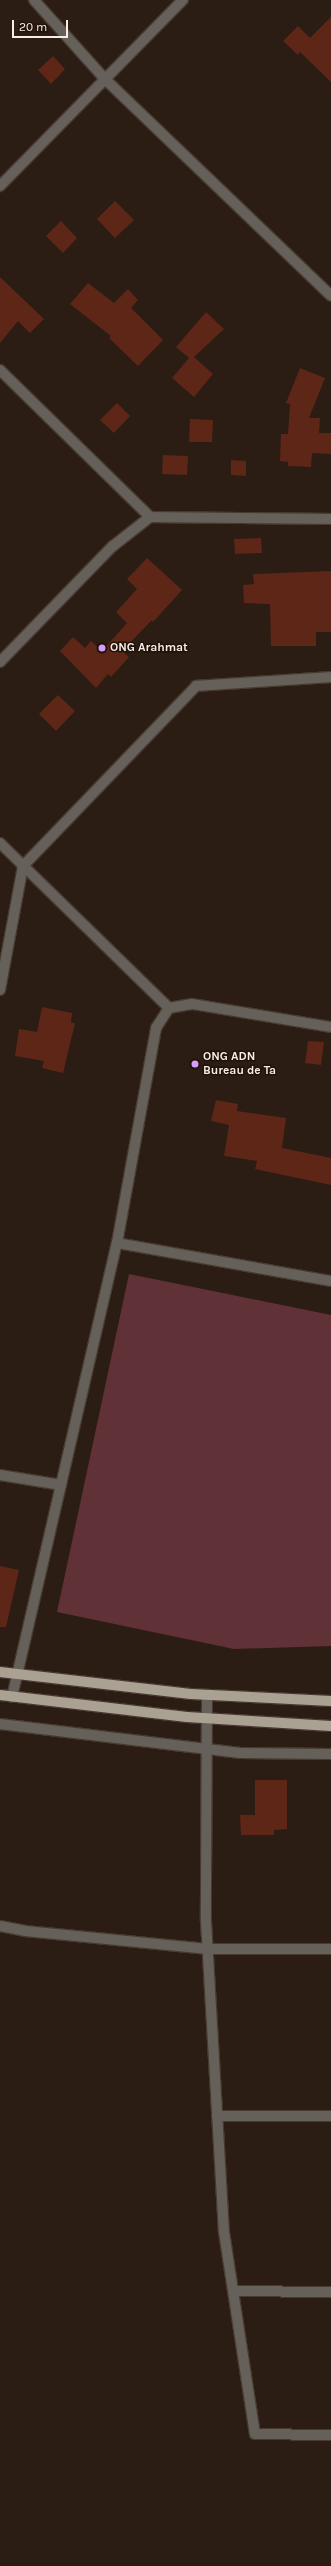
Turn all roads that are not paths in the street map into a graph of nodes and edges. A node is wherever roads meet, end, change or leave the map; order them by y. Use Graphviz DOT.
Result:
graph roads {
  1 [pos="34,0"];
  2 [pos="183,0"];
  3 [pos="105,79"];
  4 [pos="0,186"];
  5 [pos="331,296"];
  6 [pos="0,370"];
  7 [pos="150,517"];
  8 [pos="331,519"];
  9 [pos="0,662"];
  10 [pos="331,677"];
  11 [pos="0,843"];
  12 [pos="23,866"];
  13 [pos="0,990"];
  14 [pos="169,1008"];
  15 [pos="331,1027"];
  16 [pos="117,1243"];
  17 [pos="331,1281"];
  18 [pos="0,1475"];
  19 [pos="61,1485"];
  20 [pos="0,1672"];
  21 [pos="17,1675"];
  22 [pos="0,1695"];
  23 [pos="207,1695"];
  24 [pos="12,1697"];
  25 [pos="331,1701"];
  26 [pos="205,1719"];
  27 [pos="0,1724"];
  28 [pos="331,1726"];
  29 [pos="205,1749"];
  30 [pos="331,1754"];
  31 [pos="0,1926"];
  32 [pos="208,1949"];
  33 [pos="331,1949"];
  34 [pos="217,2116"];
  35 [pos="331,2116"];
  36 [pos="233,2291"];
  37 [pos="331,2292"];
  38 [pos="331,2435"];
  1 -- 3 [label="street"];
  2 -- 3 [label="street"];
  3 -- 4 [label="street"];
  3 -- 5 [label="street"];
  6 -- 7 [label="street"];
  7 -- 8 [label="street"];
  7 -- 9 [label="street"];
  10 -- 12 [label="street"];
  11 -- 12 [label="street"];
  12 -- 13 [label="street"];
  12 -- 14 [label="street"];
  14 -- 15 [label="street"];
  14 -- 16 [label="street"];
  16 -- 17 [label="street"];
  16 -- 19 [label="street"];
  18 -- 19 [label="street"];
  19 -- 21 [label="street"];
  20 -- 21 [label="main road"];
  21 -- 23 [label="main road"];
  21 -- 24 [label="street"];
  22 -- 24 [label="main road"];
  23 -- 25 [label="main road"];
  23 -- 26 [label="street"];
  24 -- 26 [label="main road"];
  26 -- 28 [label="main road"];
  26 -- 29 [label="street"];
  27 -- 29 [label="street"];
  29 -- 30 [label="street"];
  29 -- 32 [label="street"];
  31 -- 32 [label="street"];
  32 -- 33 [label="street"];
  32 -- 34 [label="street"];
  34 -- 35 [label="street"];
  34 -- 36 [label="street"];
  36 -- 37 [label="street"];
  36 -- 38 [label="street"];
}
